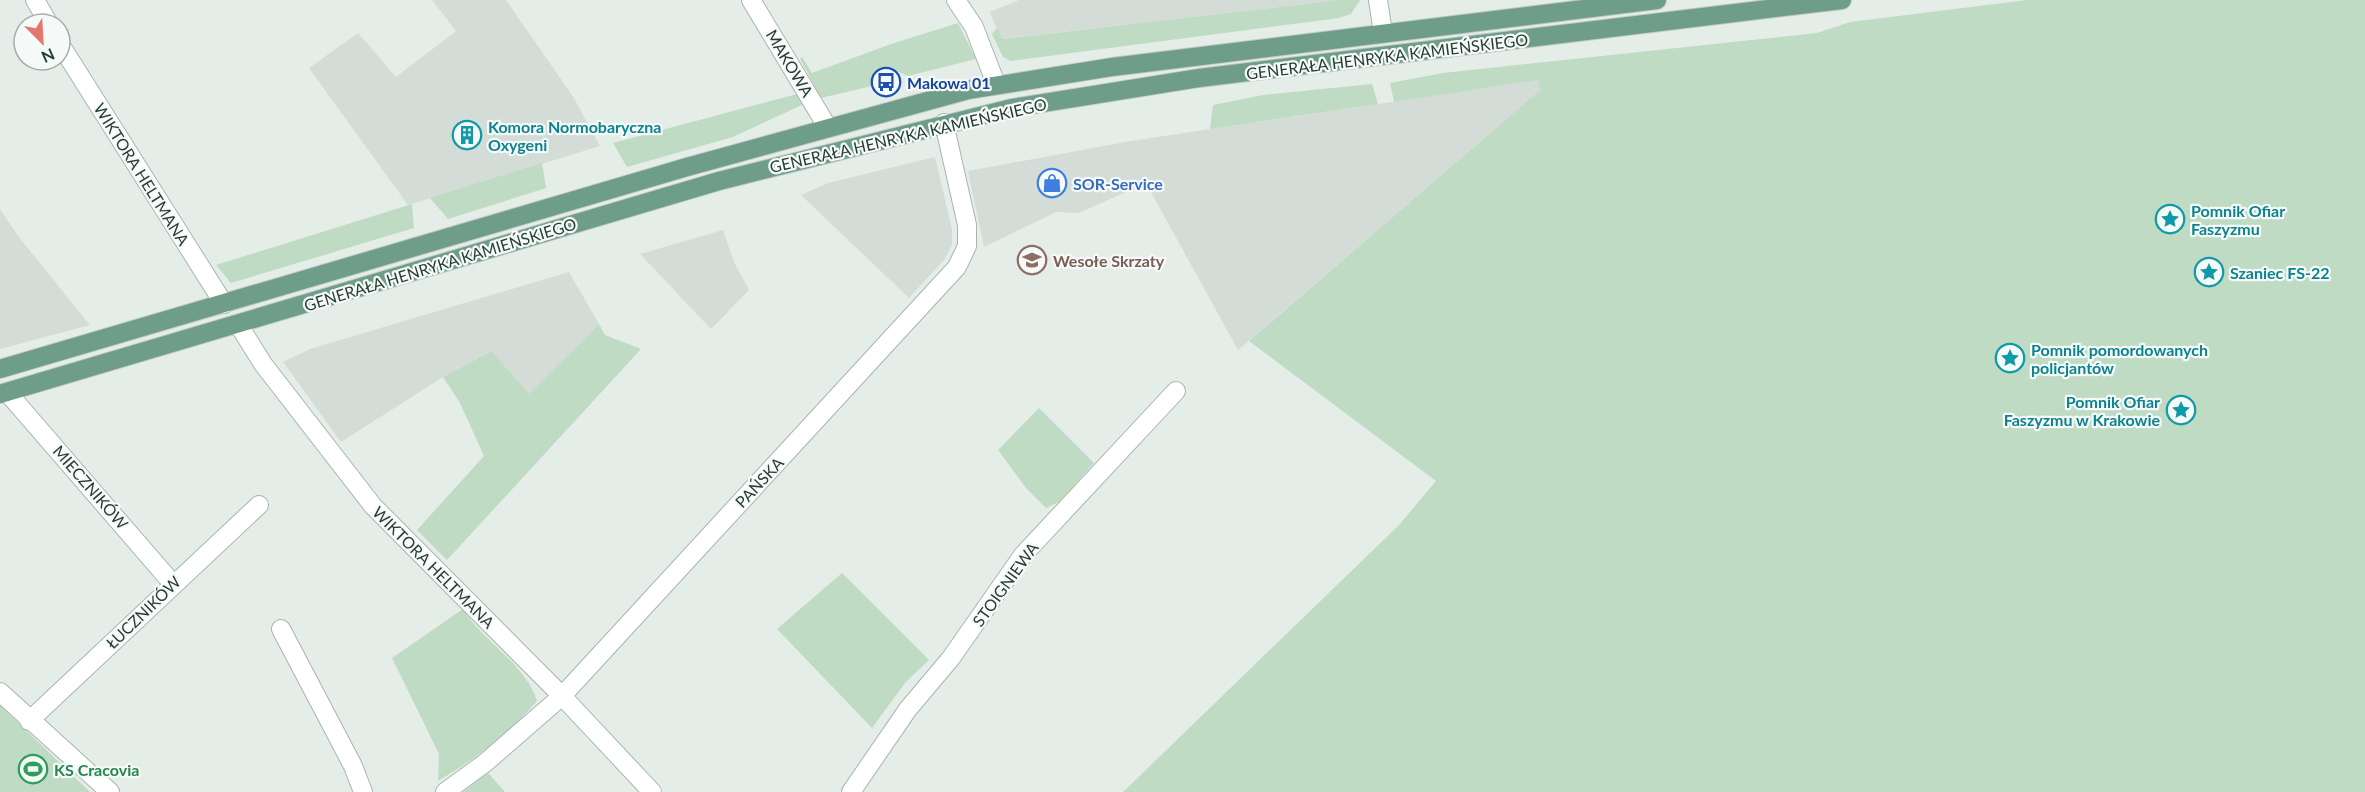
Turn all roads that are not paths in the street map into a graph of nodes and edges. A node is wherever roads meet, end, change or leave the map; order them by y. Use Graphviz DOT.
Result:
graph roads {
  1 [pos="751,0"];
  2 [pos="956,0"];
  3 [pos="1378,0"];
  4 [pos="1657,0"];
  5 [pos="1842,0"];
  6 [pos="1383,33"];
  7 [pos="72,63"];
  8 [pos="996,84"];
  9 [pos="944,123"];
  10 [pos="828,128"];
  11 [pos="224,304"];
  12 [pos="238,324"];
  13 [pos="0,369"];
  14 [pos="1176,391"];
  15 [pos="4,393"];
  16 [pos="259,505"];
  17 [pos="173,584"];
  18 [pos="281,628"];
  19 [pos="0,692"];
  20 [pos="562,696"];
  21 [pos="29,721"];
  22 [pos="110,792"];
  23 [pos="363,792"];
  24 [pos="445,792"];
  25 [pos="652,792"];
  26 [pos="852,792"];
  1 -- 10 [label="street, MAKOWA"];
  2 -- 8 [label="street"];
  3 -- 6 [label="street"];
  4 -- 6 [label="main road, GENERAŁA HENRYKA KAMIEŃSKIEGO"];
  5 -- 9 [label="main road, GENERAŁA HENRYKA KAMIEŃSKIEGO"];
  6 -- 8 [label="main road, GENERAŁA HENRYKA KAMIEŃSKIEGO"];
  7 -- 11 [label="street, WIKTORA HELTMANA"];
  8 -- 10 [label="main road, GENERAŁA HENRYKA KAMIEŃSKIEGO"];
  9 -- 12 [label="main road, GENERAŁA HENRYKA KAMIEŃSKIEGO"];
  9 -- 20 [label="street, PAŃSKA"];
  10 -- 11 [label="main road, GENERAŁA HENRYKA KAMIEŃSKIEGO"];
  11 -- 13 [label="main road, GENERAŁA HENRYKA KAMIEŃSKIEGO"];
  12 -- 15 [label="main road, GENERAŁA HENRYKA KAMIEŃSKIEGO"];
  12 -- 20 [label="street, WIKTORA HELTMANA"];
  14 -- 26 [label="street, STOIGNIEWA"];
  15 -- 17 [label="street, MIECZNIKÓW"];
  16 -- 17 [label="street, ŁUCZNIKÓW"];
  17 -- 21 [label="street, ŁUCZNIKÓW"];
  18 -- 23 [label="street"];
  19 -- 21 [label="street"];
  20 -- 24 [label="street, PAŃSKA"];
  20 -- 25 [label="street, WIKTORA HELTMANA"];
  21 -- 22 [label="street"];
}
